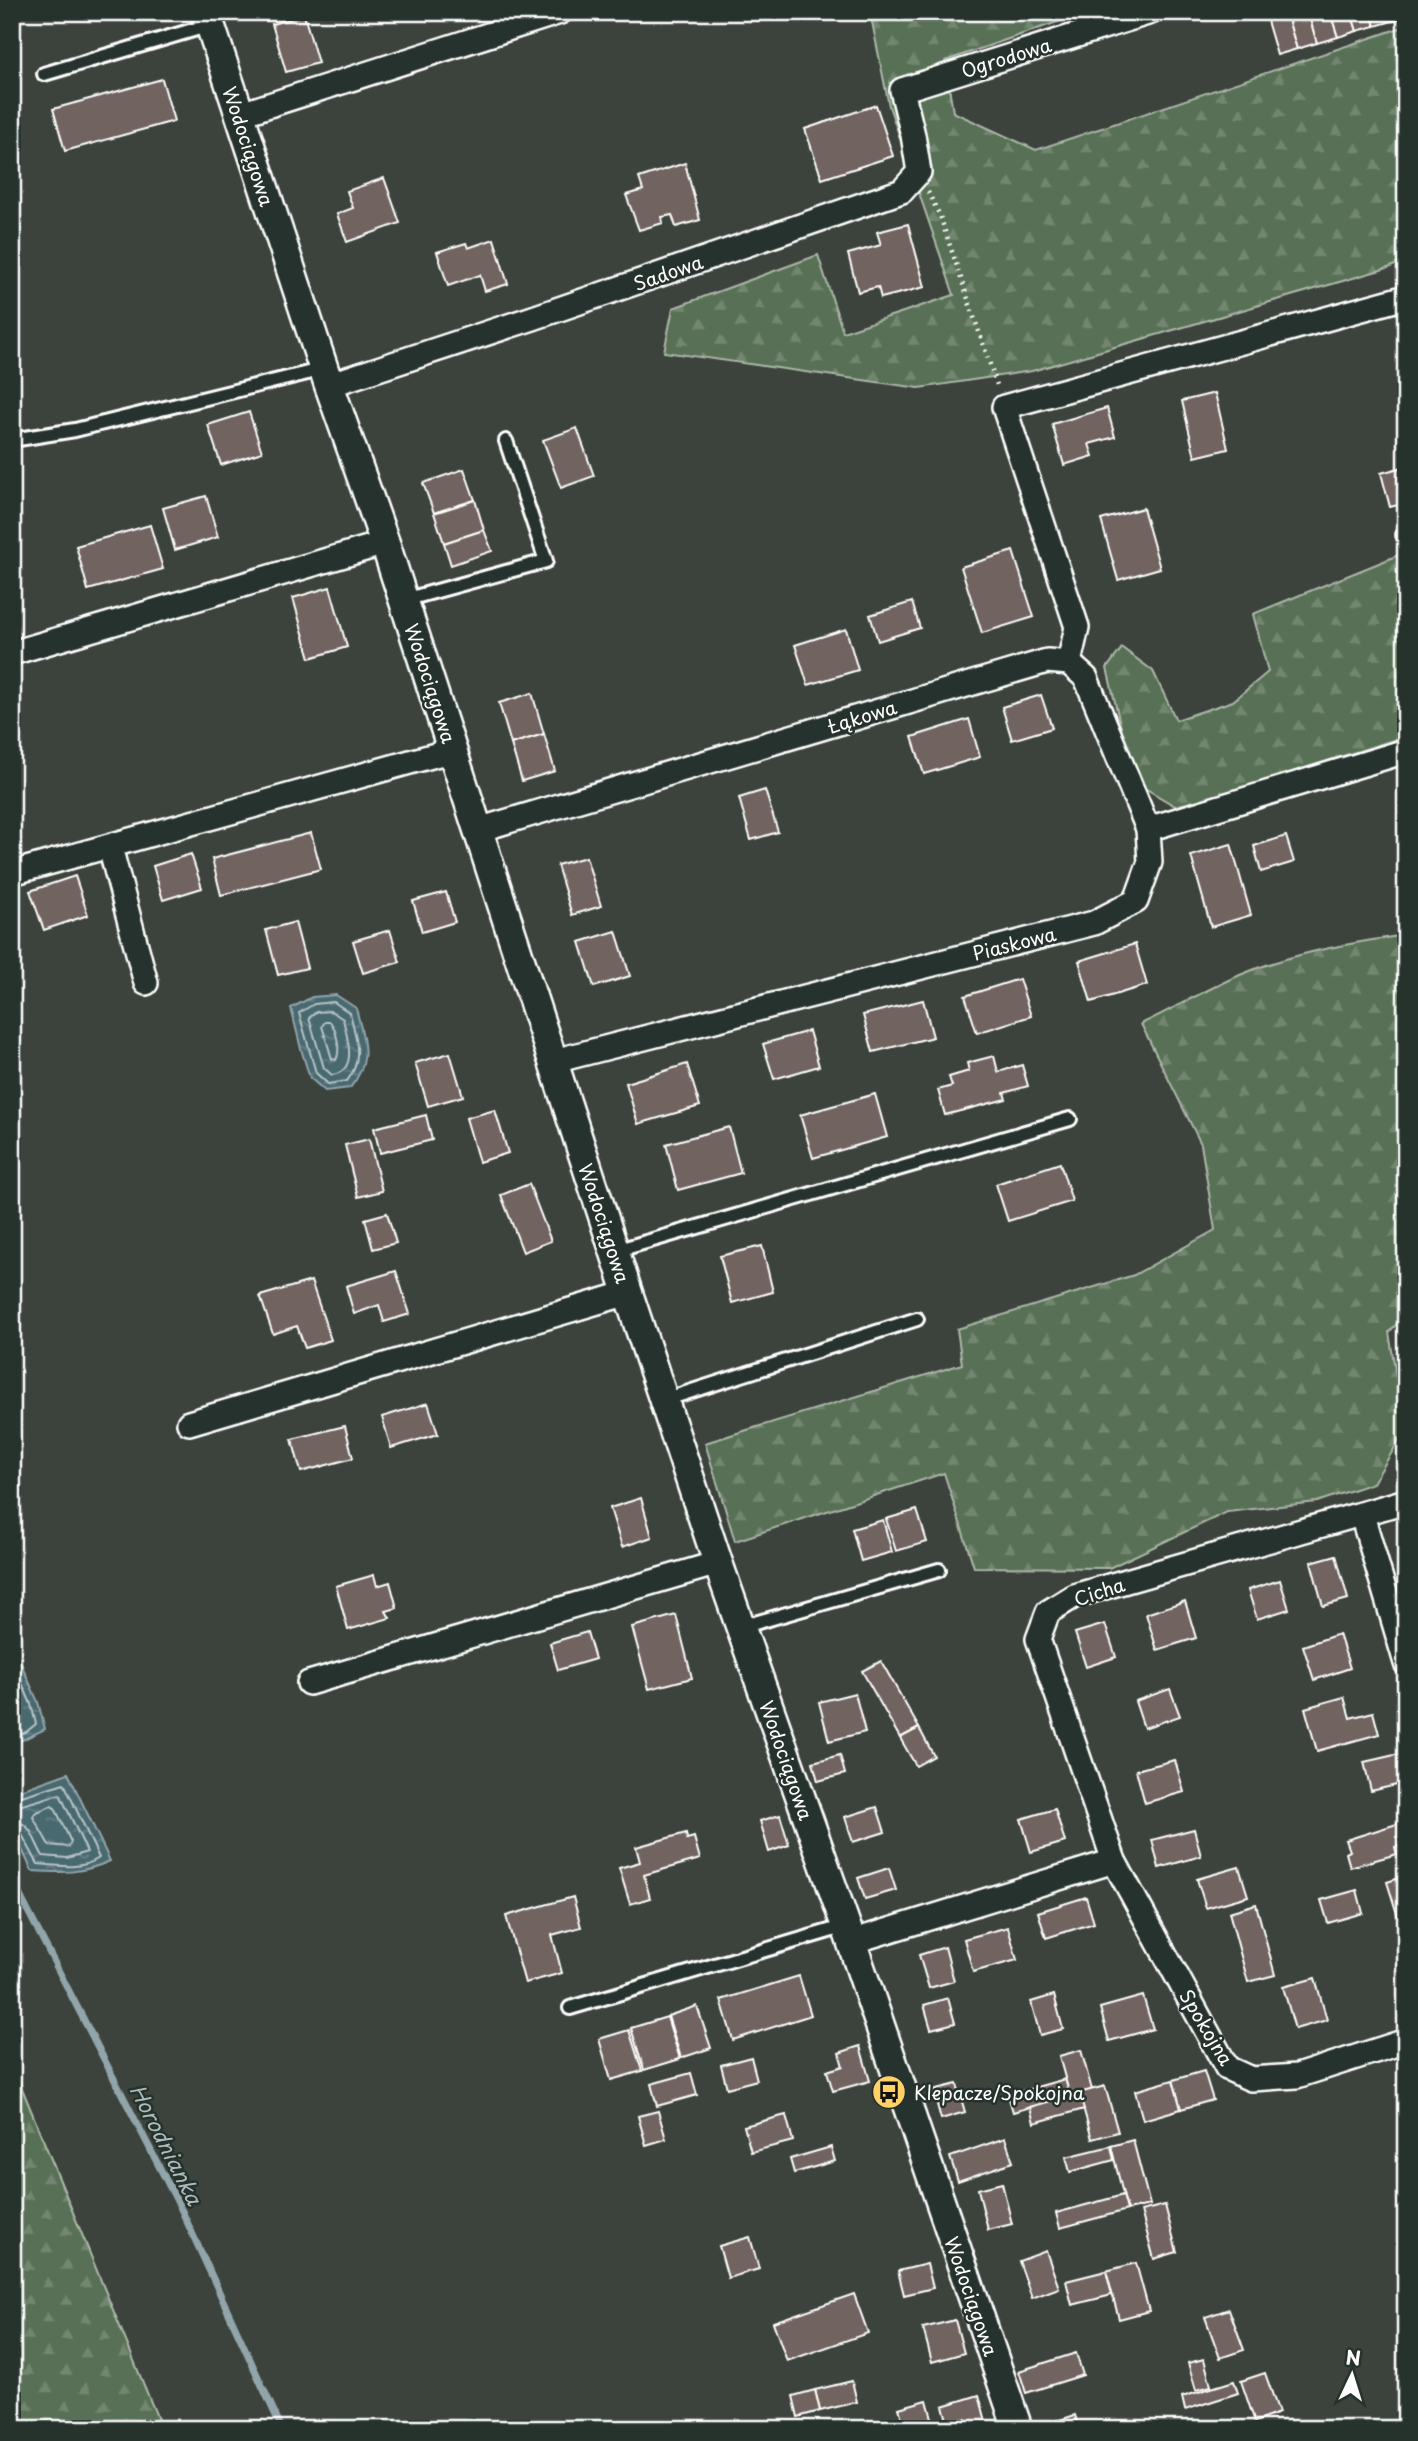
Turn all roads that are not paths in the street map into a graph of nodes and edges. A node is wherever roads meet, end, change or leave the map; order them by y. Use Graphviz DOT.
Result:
graph roads {
  1 [pos="560,12"];
  2 [pos="1145,13"];
  3 [pos="208,18"];
  4 [pos="44,74"];
  5 [pos="238,116"];
  6 [pos="919,172"];
  7 [pos="1406,297"];
  8 [pos="326,377"];
  9 [pos="12,440"];
  10 [pos="506,441"];
  11 [pos="386,543"];
  12 [pos="404,600"];
  13 [pos="12,653"];
  14 [pos="1069,663"];
  15 [pos="453,750"];
  16 [pos="1406,751"];
  17 [pos="1148,829"];
  18 [pos="478,831"];
  19 [pos="110,847"];
  20 [pos="12,873"];
  21 [pos="146,983"];
  22 [pos="554,1061"];
  23 [pos="1070,1119"];
  24 [pos="615,1251"];
  25 [pos="628,1293"];
  26 [pos="917,1319"];
  27 [pos="663,1400"];
  28 [pos="189,1423"];
  29 [pos="1406,1501"];
  30 [pos="1362,1515"];
  31 [pos="718,1563"];
  32 [pos="939,1570"];
  33 [pos="741,1627"];
  34 [pos="1406,1664"];
  35 [pos="309,1683"];
  36 [pos="1114,1861"];
  37 [pos="849,1934"];
  38 [pos="570,2008"];
  39 [pos="1406,2040"];
  40 [pos="1018,2429"];
  1 -- 5 [label="street"];
  2 -- 6 [label="street, Ogrodowa"];
  3 -- 4 [label="lane"];
  3 -- 5 [label="street, Wodociągowa"];
  5 -- 8 [label="street, Wodociągowa"];
  6 -- 8 [label="street, Sadowa"];
  7 -- 14 [label="street"];
  8 -- 9 [label="lane"];
  8 -- 11 [label="street, Wodociągowa"];
  10 -- 12 [label="lane"];
  11 -- 12 [label="street, Wodociągowa"];
  11 -- 13 [label="street"];
  12 -- 15 [label="street, Wodociągowa"];
  14 -- 17 [label="street"];
  14 -- 18 [label="street, Łąkowa"];
  15 -- 18 [label="street, Wodociągowa"];
  15 -- 19 [label="street"];
  16 -- 17 [label="street"];
  17 -- 22 [label="street, Piaskowa"];
  18 -- 22 [label="street, Wodociągowa"];
  19 -- 20 [label="street"];
  19 -- 21 [label="street"];
  22 -- 24 [label="street, Wodociągowa"];
  23 -- 24 [label="lane"];
  24 -- 25 [label="street, Wodociągowa"];
  25 -- 27 [label="street, Wodociągowa"];
  25 -- 28 [label="street"];
  26 -- 27 [label="lane"];
  27 -- 31 [label="street, Wodociągowa"];
  29 -- 30 [label="street, Cicha"];
  30 -- 34 [label="street"];
  30 -- 36 [label="street, Cicha"];
  31 -- 33 [label="street, Wodociągowa"];
  31 -- 35 [label="street"];
  32 -- 33 [label="lane"];
  33 -- 37 [label="street, Wodociągowa"];
  36 -- 37 [label="street"];
  36 -- 39 [label="street, Spokojna"];
  37 -- 38 [label="lane"];
  37 -- 40 [label="street, Wodociągowa"];
}
